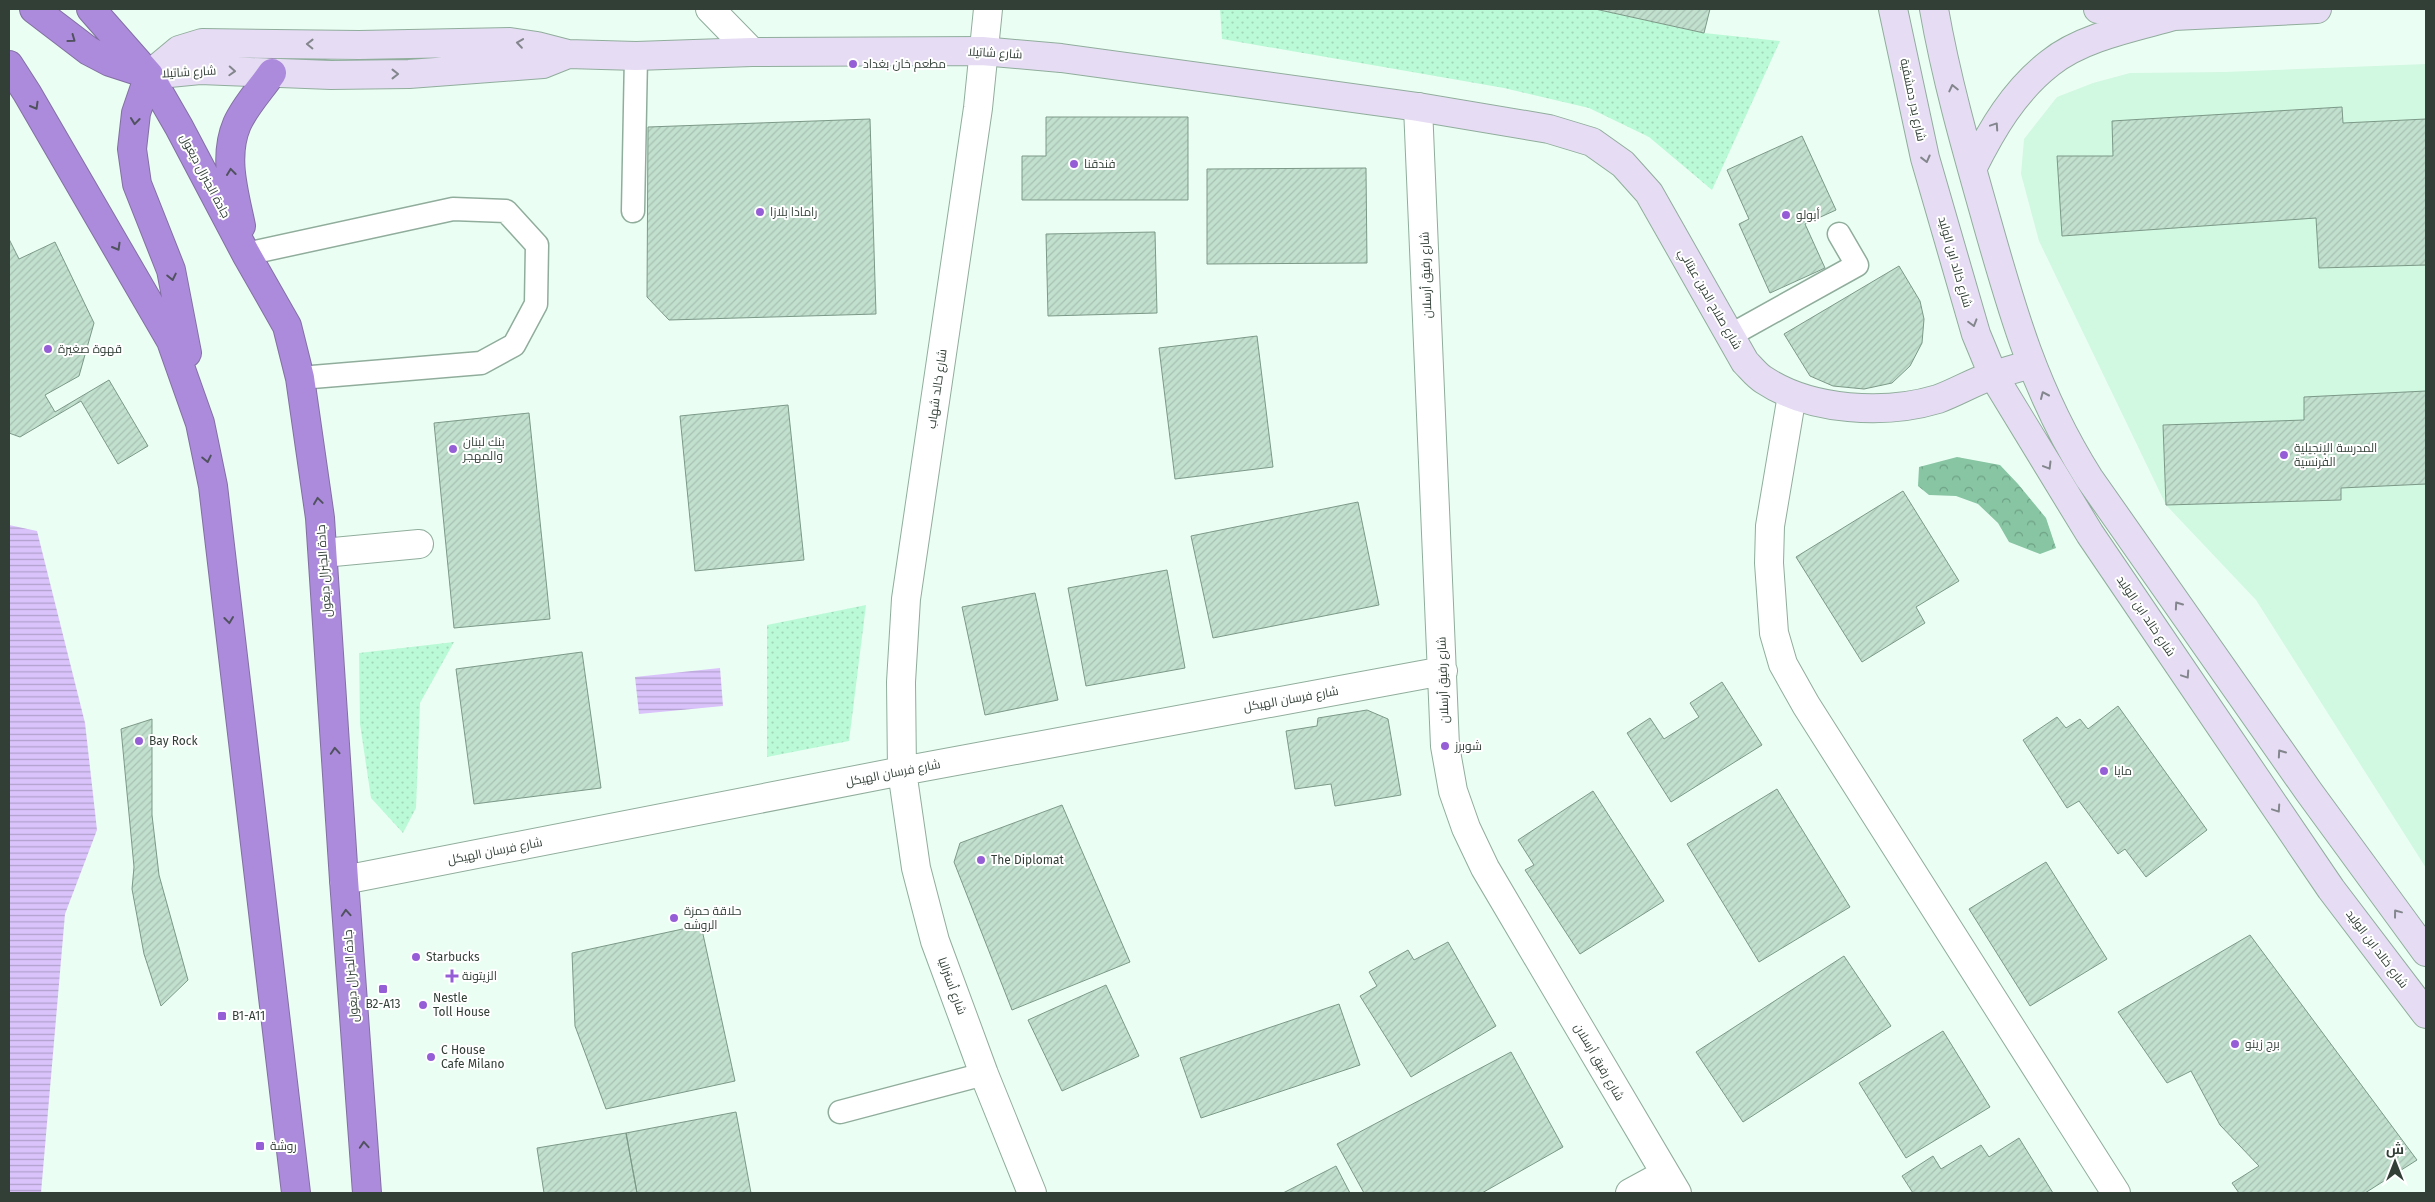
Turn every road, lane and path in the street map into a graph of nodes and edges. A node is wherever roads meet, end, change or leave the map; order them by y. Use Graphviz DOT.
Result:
graph roads {
  1 [pos="34,9"];
  2 [pos="91,9"];
  3 [pos="710,9"];
  4 [pos="988,9"];
  5 [pos="1893,9"];
  6 [pos="2098,9"];
  7 [pos="2317,9"];
  8 [pos="1930,12"];
  9 [pos="2174,16"];
  10 [pos="982,51"];
  11 [pos="752,52"];
  12 [pos="568,54"];
  13 [pos="636,56"];
  14 [pos="9,66"];
  15 [pos="272,73"];
  16 [pos="149,75"];
  17 [pos="1418,107"];
  18 [pos="1972,169"];
  19 [pos="1935,192"];
  20 [pos="633,211"];
  21 [pos="1839,234"];
  22 [pos="246,254"];
  23 [pos="1730,335"];
  24 [pos="2031,364"];
  25 [pos="1993,375"];
  26 [pos="300,378"];
  27 [pos="1792,395"];
  28 [pos="200,423"];
  29 [pos="419,544"];
  30 [pos="323,553"];
  31 [pos="1443,671"];
  32 [pos="902,771"];
  33 [pos="344,880"];
  34 [pos="2426,952"];
  35 [pos="2424,1010"];
  36 [pos="984,1074"];
  37 [pos="840,1112"];
  38 [pos="1671,1183"];
  39 [pos="296,1193"];
  40 [pos="367,1193"];
  41 [pos="1032,1193"];
  42 [pos="1630,1193"];
  43 [pos="2116,1193"];
  1 -- 16 [label="highway, one-way"];
  2 -- 16 [label="highway, جادة الجنرال ديغول"];
  3 -- 11 [label="street"];
  4 -- 10 [label="street, شارع خالد شهاب"];
  5 -- 19 [label="main road, شارع بدر دمشقية, one-way"];
  6 -- 9 [label="main road"];
  7 -- 9 [label="main road"];
  18 -- 8 [label="main road, one-way"];
  18 -- 9 [label="main road, one-way"];
  10 -- 11 [label="main road, شارع شاتيلا"];
  10 -- 17 [label="main road, شارع شاتيلا"];
  10 -- 32 [label="street, شارع خالد شهاب"];
  11 -- 13 [label="main road, شارع شاتيلا"];
  12 -- 13 [label="main road, شارع شاتيلا"];
  15 -- 12 [label="main road, شارع شاتيلا, one-way"];
  12 -- 16 [label="main road, شارع شاتيلا, one-way"];
  13 -- 20 [label="lane"];
  14 -- 28 [label="highway, one-way"];
  16 -- 15 [label="main road, شارع شاتيلا, one-way"];
  22 -- 15 [label="highway, one-way"];
  16 -- 22 [label="highway, جادة الجنرال ديغول"];
  16 -- 28 [label="highway, one-way"];
  17 -- 23 [label="main road, شارع صلاح الدين عيتاني"];
  17 -- 31 [label="street, شارع رفيق أرسلان"];
  18 -- 24 [label="main road"];
  19 -- 25 [label="main road, شارع خالد ابن الوليد, one-way"];
  21 -- 23 [label="lane"];
  22 -- 26 [label="highway, جادة الجنرال ديغول"];
  22 -- 26 [label="lane"];
  23 -- 27 [label="main road, شارع صلاح الدين عيتاني"];
  24 -- 25 [label="main road, شارع صلاح الدين عيتاني"];
  34 -- 24 [label="main road, one-way"];
  25 -- 27 [label="main road, شارع صلاح الدين عيتاني"];
  25 -- 35 [label="main road, شارع خالد ابن الوليد, one-way"];
  30 -- 26 [label="highway, جادة الجنرال ديغول, one-way"];
  27 -- 43 [label="street"];
  28 -- 39 [label="highway, one-way"];
  29 -- 30 [label="street"];
  33 -- 30 [label="highway, جادة الجنرال ديغول, one-way"];
  31 -- 32 [label="street, شارع فرسان الهيكل"];
  31 -- 38 [label="street, شارع رفيق أرسلان"];
  32 -- 33 [label="street, شارع فرسان الهيكل"];
  32 -- 36 [label="street, شارع أستراليا"];
  40 -- 33 [label="highway, جادة الجنرال ديغول, one-way"];
  36 -- 37 [label="lane"];
  36 -- 41 [label="street, شارع أستراليا"];
  38 -- 42 [label="street"];
}
